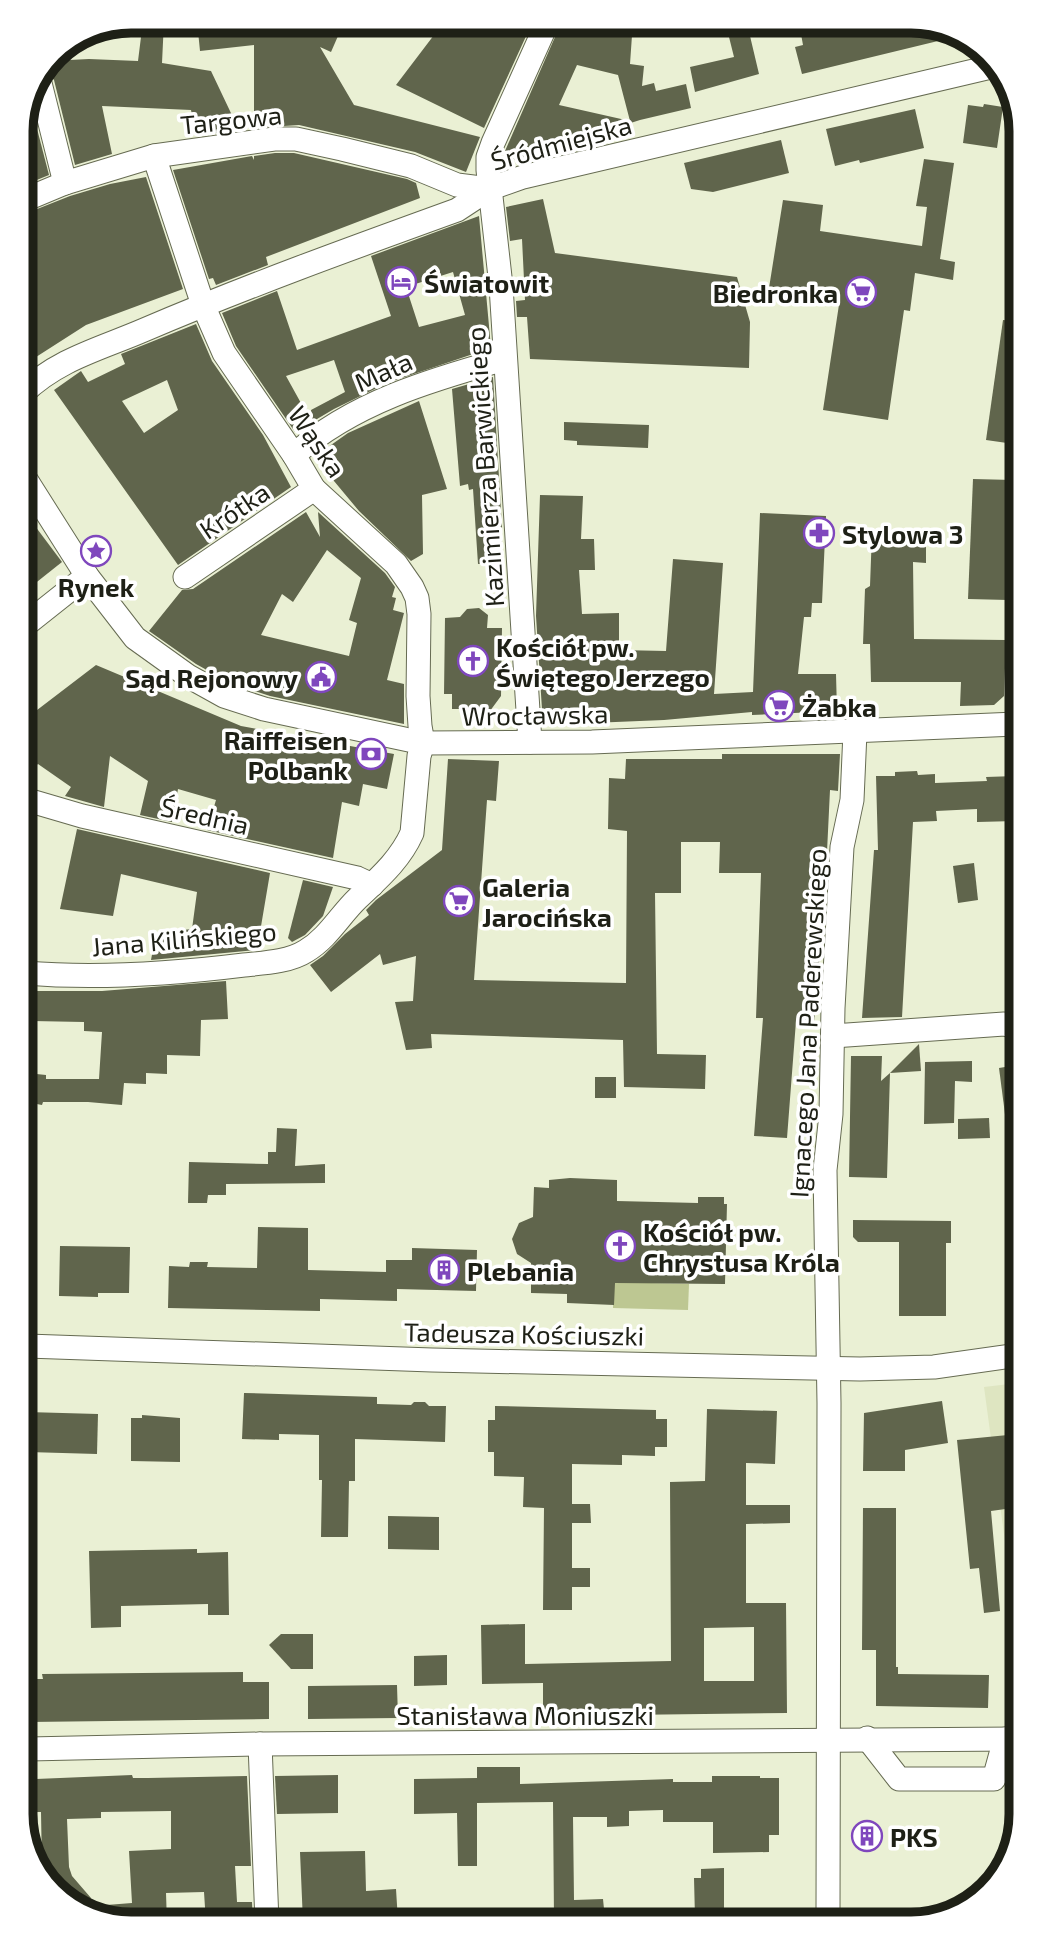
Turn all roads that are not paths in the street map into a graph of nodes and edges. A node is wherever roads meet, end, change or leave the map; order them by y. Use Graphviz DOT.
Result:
graph roads {
  1 [pos="543,33"];
  2 [pos="986,68"];
  3 [pos="42,91"];
  4 [pos="154,156"];
  5 [pos="65,183"];
  6 [pos="489,189"];
  7 [pos="33,196"];
  8 [pos="203,305"];
  9 [pos="505,359"];
  10 [pos="33,384"];
  11 [pos="294,455"];
  12 [pos="314,489"];
  13 [pos="33,491"];
  14 [pos="185,577"];
  15 [pos="93,585"];
  16 [pos="33,621"];
  17 [pos="1009,724"];
  18 [pos="855,732"];
  19 [pos="423,743"];
  20 [pos="530,743"];
  21 [pos="33,802"];
  22 [pos="372,886"];
  23 [pos="33,973"];
  24 [pos="1009,1025"];
  25 [pos="833,1036"];
  26 [pos="33,1346"];
  27 [pos="1009,1356"];
  28 [pos="828,1367"];
  29 [pos="867,1738"];
  30 [pos="1009,1738"];
  31 [pos="828,1739"];
  32 [pos="260,1744"];
  33 [pos="1009,1747"];
  34 [pos="33,1749"];
  35 [pos="267,1912"];
  36 [pos="828,1912"];
  1 -- 6 [label="street, Kazimierza Barwickiego"];
  2 -- 6 [label="street, Śródmiejska"];
  3 -- 5 [label="street"];
  4 -- 5 [label="street, Targowa"];
  4 -- 6 [label="street, Targowa"];
  4 -- 8 [label="street, Wąska"];
  5 -- 7 [label="street, Targowa"];
  6 -- 8 [label="street, Śródmiejska"];
  6 -- 9 [label="street, Kazimierza Barwickiego"];
  8 -- 10 [label="street, Śródmiejska"];
  8 -- 11 [label="street, Wąska"];
  9 -- 11 [label="street, Mała"];
  9 -- 20 [label="street, Kazimierza Barwickiego"];
  11 -- 12 [label="street, Wąska"];
  12 -- 14 [label="street, Krótka"];
  12 -- 19 [label="street, Wąska"];
  13 -- 15 [label="street"];
  15 -- 16 [label="street"];
  15 -- 19 [label="street, Wrocławska"];
  17 -- 18 [label="street, Wrocławska"];
  18 -- 20 [label="street, Wrocławska"];
  18 -- 25 [label="street, Ignacego Jana Paderewskiego"];
  19 -- 20 [label="street, Wrocławska"];
  19 -- 22 [label="street, Jana Kilińskiego"];
  21 -- 22 [label="street, Średnia"];
  22 -- 23 [label="street, Jana Kilińskiego"];
  24 -- 25 [label="street"];
  25 -- 28 [label="street, Ignacego Jana Paderewskiego"];
  26 -- 28 [label="street, Tadeusza Kościuszki"];
  27 -- 28 [label="street, Tadeusza Kościuszki"];
  28 -- 31 [label="street, Ignacego Jana Paderewskiego"];
  29 -- 30 [label="street, Stanisława Moniuszki"];
  29 -- 31 [label="street, Stanisława Moniuszki"];
  29 -- 33 [label="street"];
  31 -- 32 [label="street, Stanisława Moniuszki"];
  31 -- 36 [label="street, Ignacego Jana Paderewskiego"];
  32 -- 34 [label="street, Stanisława Moniuszki"];
  32 -- 35 [label="street"];
}
